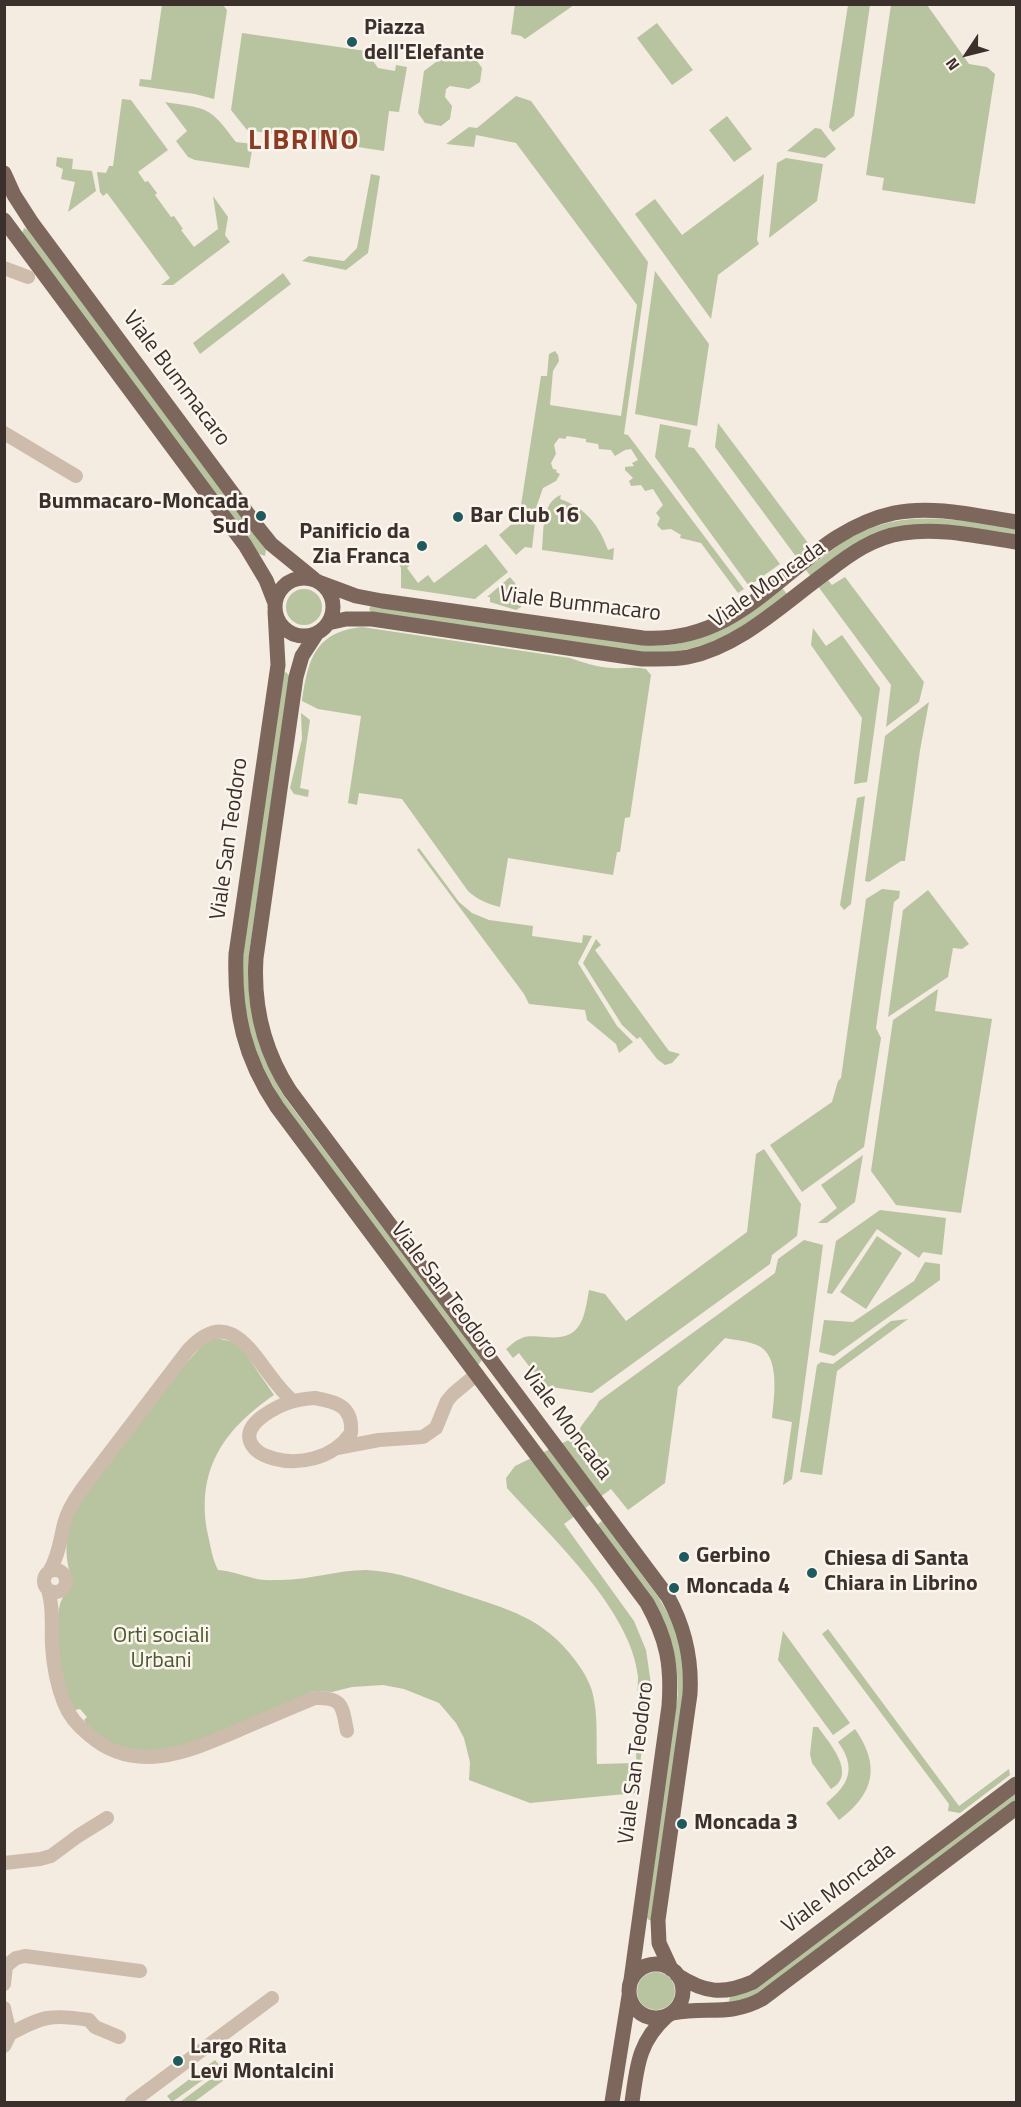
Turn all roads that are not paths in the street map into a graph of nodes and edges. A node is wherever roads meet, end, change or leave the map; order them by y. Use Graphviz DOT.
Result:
graph roads {
  1 [pos="8,183"];
  2 [pos="4,208"];
  3 [pos="7,225"];
  4 [pos="4,268"];
  5 [pos="28,277"];
  6 [pos="4,433"];
  7 [pos="76,476"];
  8 [pos="1017,522"];
  9 [pos="1017,542"];
  10 [pos="271,544"];
  11 [pos="256,561"];
  12 [pos="318,581"];
  13 [pos="371,599"];
  14 [pos="275,607"];
  15 [pos="372,619"];
  16 [pos="322,628"];
  17 [pos="278,672"];
  18 [pos="296,677"];
  19 [pos="492,1362"];
  20 [pos="477,1374"];
  21 [pos="273,1381"];
  22 [pos="520,1399"];
  23 [pos="293,1401"];
  24 [pos="276,1408"];
  25 [pos="504,1411"];
  26 [pos="352,1425"];
  27 [pos="379,1440"];
  28 [pos="336,1448"];
  29 [pos="60,1546"];
  30 [pos="50,1570"];
  31 [pos="66,1576"];
  32 [pos="54,1591"];
  33 [pos="347,1731"];
  34 [pos="1017,1784"];
  35 [pos="1017,1808"];
  36 [pos="107,1818"];
  37 [pos="4,1863"];
  38 [pos="140,1971"];
  39 [pos="674,1972"];
  40 [pos="631,1980"];
  41 [pos="4,1984"];
  42 [pos="728,1991"];
  43 [pos="629,1996"];
  44 [pos="272,1998"];
  45 [pos="4,2008"];
  46 [pos="730,2010"];
  47 [pos="670,2014"];
  48 [pos="119,2037"];
  49 [pos="7,2040"];
  50 [pos="132,2103"];
  51 [pos="612,2103"];
  52 [pos="632,2103"];
  1 -- 2 [label="main road"];
  1 -- 10 [label="main road, Viale Bummacaro"];
  3 -- 11 [label="main road, Viale San Teodoro"];
  4 -- 5 [label="street"];
  6 -- 7 [label="street"];
  8 -- 13 [label="main road, Viale Bummacaro"];
  9 -- 15 [label="main road, Viale Moncada"];
  10 -- 11 [label="main road"];
  10 -- 12 [label="main road, Viale Bummacaro"];
  11 -- 14 [label="main road, Viale San Teodoro"];
  12 -- 13 [label="main road, Viale Bummacaro"];
  12 -- 14 [label="main road"];
  12 -- 16 [label="main road"];
  13 -- 15 [label="main road"];
  14 -- 16 [label="main road"];
  14 -- 17 [label="main road, Viale San Teodoro"];
  15 -- 16 [label="main road, Viale Moncada"];
  16 -- 18 [label="main road, Viale Moncada"];
  17 -- 18 [label="main road"];
  17 -- 20 [label="main road, Viale San Teodoro"];
  18 -- 19 [label="main road, Viale Moncada"];
  19 -- 20 [label="main road"];
  19 -- 22 [label="main road, Viale Moncada"];
  20 -- 25 [label="main road, Viale San Teodoro"];
  20 -- 27 [label="street"];
  21 -- 23 [label="street"];
  21 -- 24 [label="street"];
  21 -- 29 [label="street"];
  22 -- 25 [label="main road"];
  22 -- 39 [label="main road, Viale Moncada"];
  23 -- 24 [label="street"];
  23 -- 26 [label="street"];
  24 -- 28 [label="street"];
  25 -- 40 [label="main road, Viale San Teodoro"];
  26 -- 27 [label="street"];
  26 -- 28 [label="street"];
  27 -- 28 [label="street"];
  29 -- 30 [label="street"];
  29 -- 31 [label="street"];
  30 -- 31 [label="street"];
  30 -- 32 [label="street"];
  31 -- 32 [label="street"];
  32 -- 33 [label="street"];
  34 -- 42 [label="main road, Viale Moncada"];
  35 -- 46 [label="main road"];
  36 -- 37 [label="street"];
  38 -- 41 [label="street"];
  39 -- 40 [label="main road"];
  39 -- 42 [label="main road"];
  39 -- 47 [label="main road"];
  40 -- 43 [label="main road"];
  42 -- 46 [label="main road"];
  43 -- 47 [label="main road"];
  43 -- 51 [label="main road"];
  44 -- 50 [label="street"];
  45 -- 49 [label="street"];
  46 -- 47 [label="main road"];
  47 -- 52 [label="main road"];
  48 -- 49 [label="street"];
}
